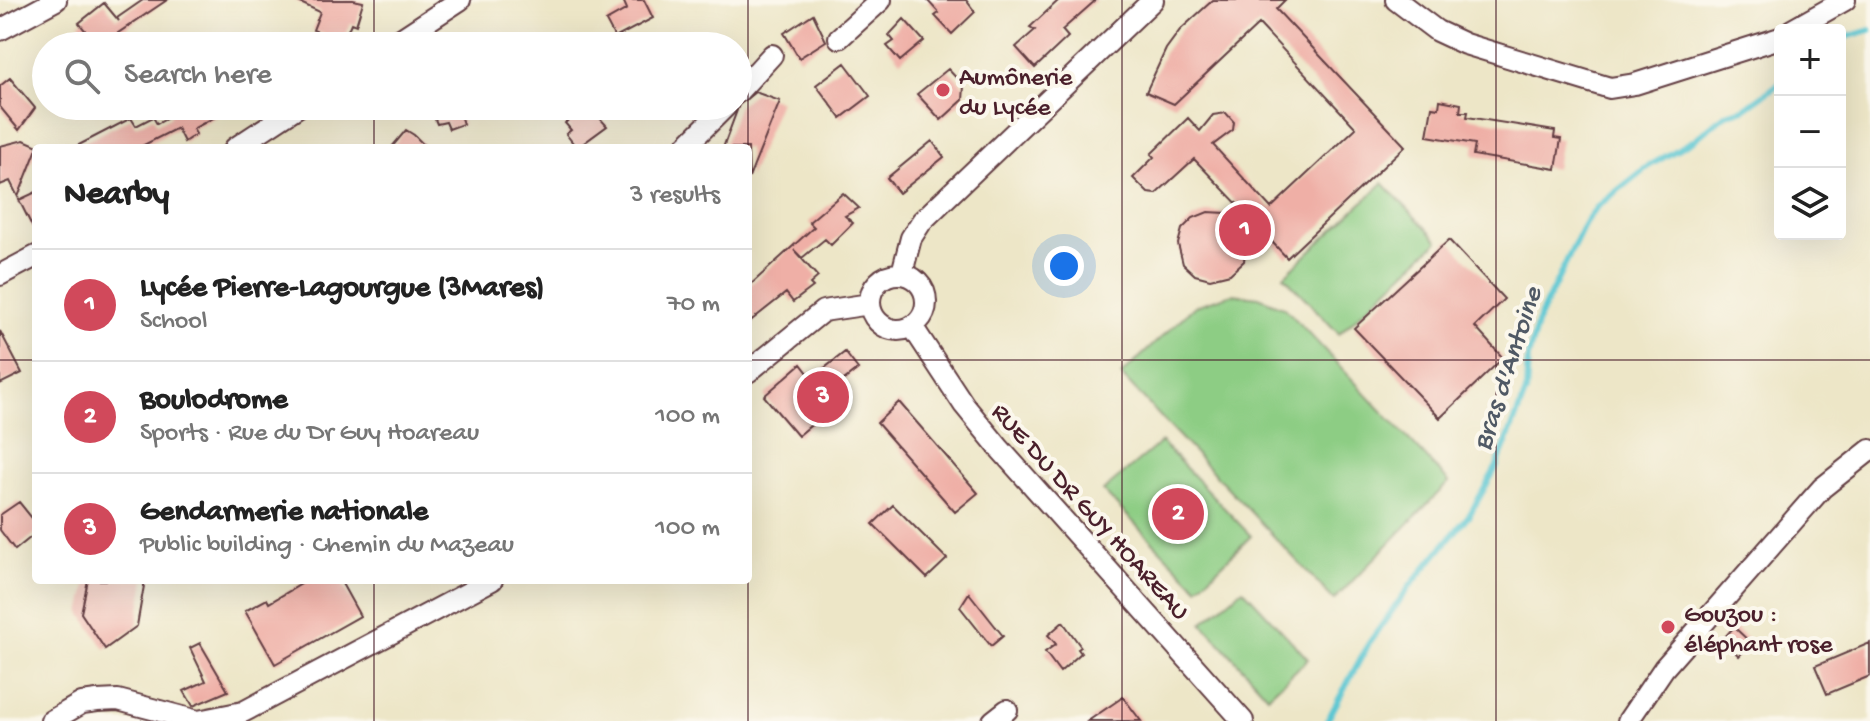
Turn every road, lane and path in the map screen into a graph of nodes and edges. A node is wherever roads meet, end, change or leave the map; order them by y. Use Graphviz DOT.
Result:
graph roads {
  1 [pos="56,0"];
  2 [pos="460,0"];
  3 [pos="881,0"];
  4 [pos="1396,0"];
  5 [pos="1845,0"];
  6 [pos="1149,1"];
  7 [pos="1419,7"];
  8 [pos="1803,24"];
  9 [pos="0,30"];
  10 [pos="411,32"];
  11 [pos="839,38"];
  12 [pos="1774,40"];
  13 [pos="772,55"];
  14 [pos="752,77"];
  15 [pos="278,120"];
  16 [pos="712,120"];
  17 [pos="241,144"];
  18 [pos="688,144"];
  19 [pos="32,258"];
  20 [pos="902,273"];
  21 [pos="0,275"];
  22 [pos="870,304"];
  23 [pos="912,326"];
  24 [pos="752,369"];
  25 [pos="1870,450"];
  26 [pos="484,584"];
  27 [pos="51,721"];
  28 [pos="1243,721"];
  29 [pos="1628,721"];
  1 -- 9 [label="street"];
  2 -- 10 [label="street"];
  3 -- 11 [label="street"];
  4 -- 7 [label="street"];
  5 -- 8 [label="street"];
  6 -- 20 [label="street"];
  7 -- 12 [label="street"];
  13 -- 14 [label="street"];
  15 -- 17 [label="street"];
  16 -- 18 [label="street"];
  19 -- 21 [label="street"];
  20 -- 22 [label="street"];
  20 -- 23 [label="street"];
  22 -- 23 [label="street"];
  22 -- 24 [label="street"];
  23 -- 28 [label="street, RUE DU DR GUY HOAREAU"];
  25 -- 29 [label="street"];
  26 -- 27 [label="street"];
}
